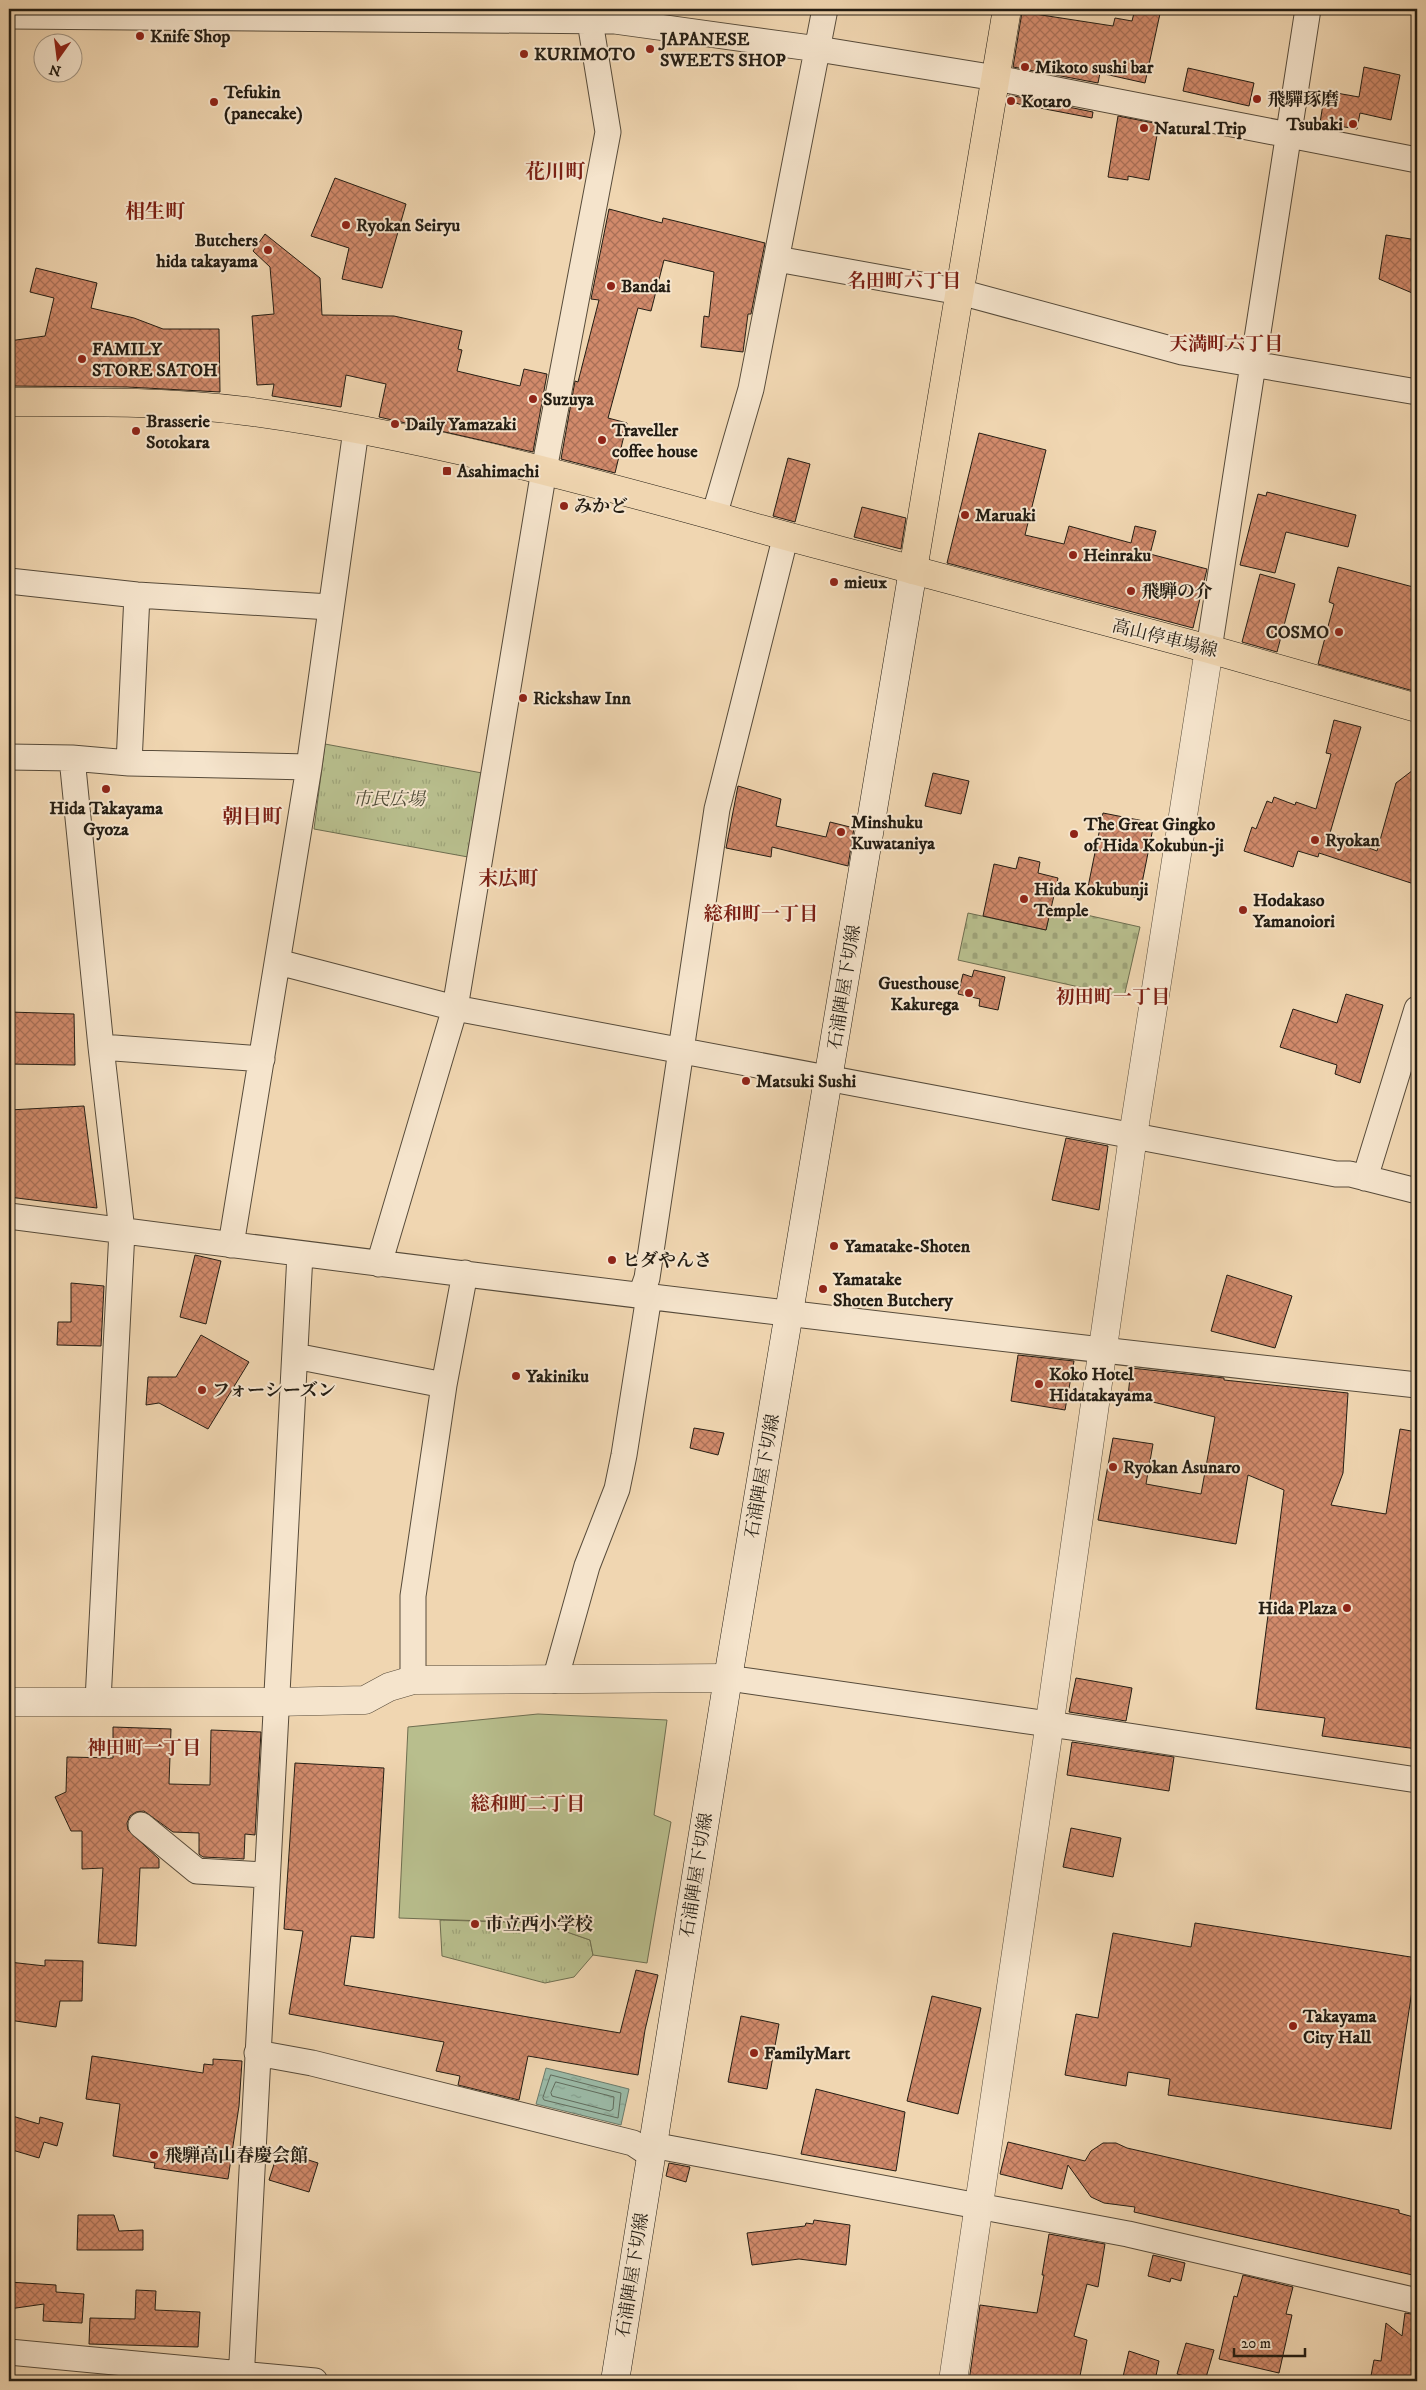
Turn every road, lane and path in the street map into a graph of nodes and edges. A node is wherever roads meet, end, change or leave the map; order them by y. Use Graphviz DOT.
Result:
graph roads {
  1 [pos="825,9"];
  2 [pos="1007,9"];
  3 [pos="1308,9"];
  4 [pos="48,12"];
  5 [pos="264,14"];
  6 [pos="589,15"];
  7 [pos="9,16"];
  8 [pos="818,48"];
  9 [pos="996,78"];
  10 [pos="1289,135"];
  11 [pos="1417,160"];
  12 [pos="777,259"];
  13 [pos="960,292"];
  14 [pos="1254,364"];
  15 [pos="1417,392"];
  16 [pos="9,402"];
  17 [pos="356,430"];
  18 [pos="544,470"];
  19 [pos="714,516"];
  20 [pos="786,535"];
  21 [pos="913,570"];
  22 [pos="9,581"];
  23 [pos="136,595"];
  24 [pos="330,607"];
  25 [pos="1209,649"];
  26 [pos="1417,708"];
  27 [pos="9,757"];
  28 [pos="72,758"];
  29 [pos="129,763"];
  30 [pos="309,767"];
  31 [pos="278,962"];
  32 [pos="455,1008"];
  33 [pos="1417,1009"];
  34 [pos="101,1047"];
  35 [pos="681,1051"];
  36 [pos="262,1059"];
  37 [pos="829,1077"];
  38 [pos="1133,1136"];
  39 [pos="1365,1178"];
  40 [pos="1417,1191"];
  41 [pos="9,1216"];
  42 [pos="122,1231"];
  43 [pos="231,1245"];
  44 [pos="300,1254"];
  45 [pos="379,1264"];
  46 [pos="465,1273"];
  47 [pos="645,1295"];
  48 [pos="790,1312"];
  49 [pos="1103,1351"];
  50 [pos="295,1356"];
  51 [pos="444,1385"];
  52 [pos="1417,1386"];
  53 [pos="728,1678"];
  54 [pos="413,1680"];
  55 [pos="555,1680"];
  56 [pos="98,1701"];
  57 [pos="9,1702"];
  58 [pos="275,1702"];
  59 [pos="1050,1724"];
  60 [pos="1417,1780"];
  61 [pos="140,1825"];
  62 [pos="266,1875"];
  63 [pos="257,2053"];
  64 [pos="651,2150"];
  65 [pos="979,2206"];
  66 [pos="1417,2301"];
  67 [pos="9,2352"];
  68 [pos="241,2378"];
  69 [pos="315,2381"];
  70 [pos="615,2381"];
  71 [pos="953,2381"];
  1 -- 8 [label="street"];
  2 -- 9 [label="main road"];
  3 -- 10 [label="street"];
  4 -- 5 [label="street"];
  4 -- 7 [label="street"];
  5 -- 6 [label="street"];
  6 -- 8 [label="street"];
  6 -- 18 [label="street"];
  8 -- 9 [label="street"];
  8 -- 12 [label="street"];
  9 -- 10 [label="street"];
  9 -- 13 [label="main road"];
  10 -- 11 [label="street"];
  10 -- 14 [label="street"];
  12 -- 13 [label="street"];
  12 -- 19 [label="street"];
  13 -- 14 [label="street"];
  13 -- 21 [label="main road"];
  14 -- 15 [label="street"];
  14 -- 25 [label="street"];
  16 -- 17 [label="main road, 高山停車場線"];
  17 -- 18 [label="main road, 高山停車場線"];
  17 -- 24 [label="street"];
  18 -- 19 [label="main road, 高山停車場線"];
  18 -- 32 [label="street"];
  19 -- 20 [label="main road, 高山停車場線"];
  20 -- 21 [label="main road, 高山停車場線"];
  20 -- 35 [label="street"];
  21 -- 25 [label="main road, 高山停車場線"];
  21 -- 37 [label="street, 石浦陣屋下切線"];
  22 -- 23 [label="street"];
  23 -- 24 [label="street"];
  23 -- 29 [label="street"];
  24 -- 30 [label="street"];
  25 -- 26 [label="main road, 高山停車場線"];
  25 -- 38 [label="street"];
  27 -- 28 [label="street"];
  28 -- 29 [label="street"];
  28 -- 34 [label="street"];
  29 -- 30 [label="street"];
  30 -- 31 [label="street"];
  31 -- 32 [label="street"];
  31 -- 36 [label="street"];
  32 -- 35 [label="street"];
  32 -- 45 [label="street"];
  33 -- 39 [label="street"];
  34 -- 36 [label="street"];
  34 -- 42 [label="street"];
  35 -- 37 [label="street"];
  35 -- 47 [label="street"];
  36 -- 43 [label="street"];
  37 -- 38 [label="street"];
  37 -- 48 [label="street, 石浦陣屋下切線"];
  38 -- 39 [label="street"];
  38 -- 49 [label="street"];
  39 -- 40 [label="street"];
  41 -- 42 [label="street"];
  42 -- 43 [label="street"];
  42 -- 56 [label="street"];
  43 -- 44 [label="street"];
  44 -- 45 [label="street"];
  44 -- 50 [label="street"];
  45 -- 46 [label="street"];
  46 -- 47 [label="street"];
  46 -- 51 [label="street"];
  47 -- 48 [label="street"];
  47 -- 55 [label="street"];
  48 -- 49 [label="street"];
  48 -- 53 [label="street, 石浦陣屋下切線"];
  49 -- 52 [label="street"];
  49 -- 59 [label="street"];
  50 -- 51 [label="street"];
  50 -- 58 [label="street"];
  51 -- 54 [label="street"];
  53 -- 55 [label="street"];
  53 -- 59 [label="street"];
  53 -- 64 [label="street, 石浦陣屋下切線"];
  54 -- 55 [label="street"];
  54 -- 58 [label="street"];
  56 -- 57 [label="street"];
  56 -- 58 [label="street"];
  58 -- 62 [label="street"];
  59 -- 60 [label="street"];
  59 -- 65 [label="street"];
  61 -- 62 [label="street"];
  62 -- 63 [label="street"];
  63 -- 64 [label="street"];
  63 -- 68 [label="street"];
  64 -- 65 [label="street"];
  64 -- 70 [label="street, 石浦陣屋下切線"];
  65 -- 66 [label="street"];
  65 -- 71 [label="street"];
  67 -- 68 [label="street"];
  68 -- 69 [label="street"];
}
